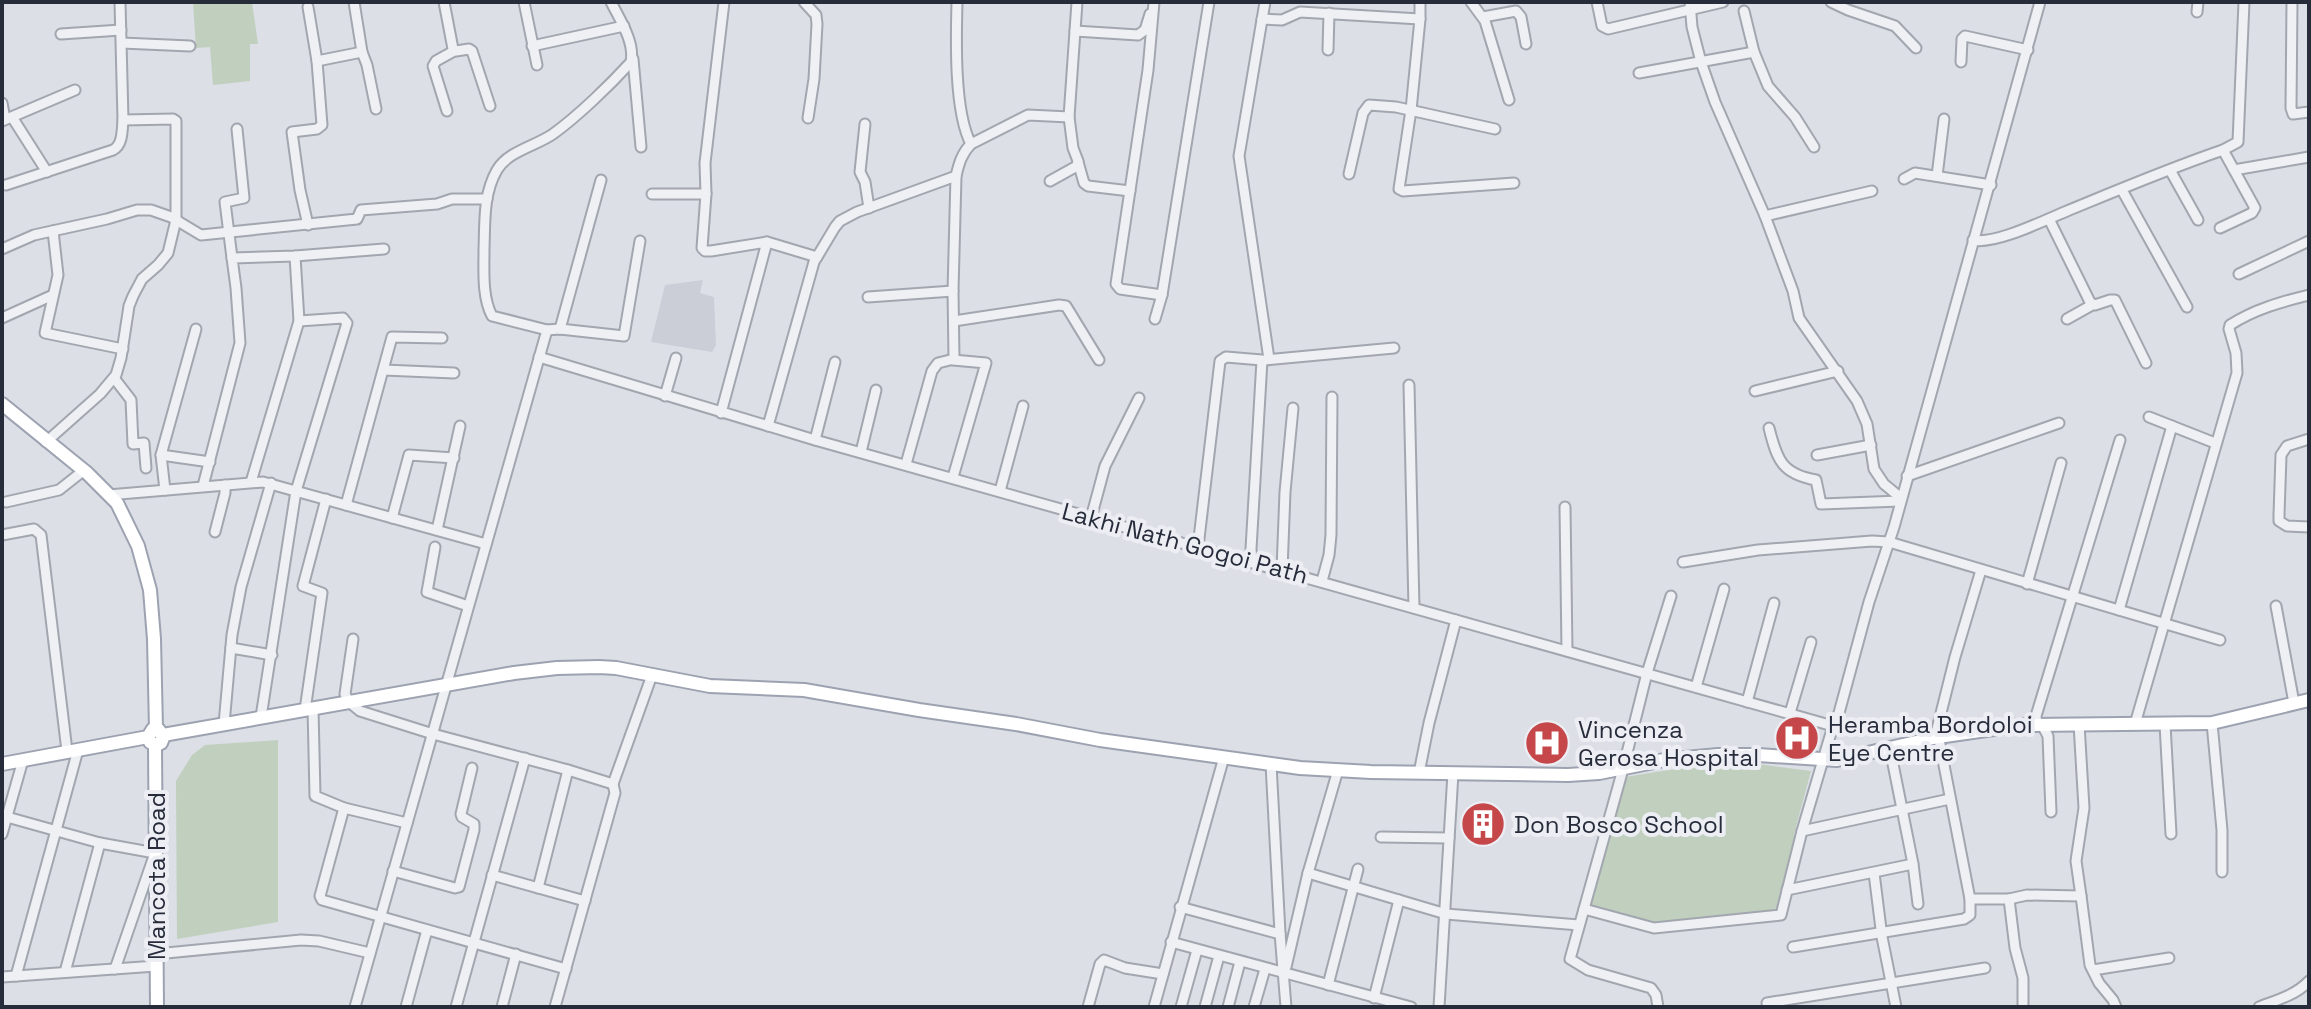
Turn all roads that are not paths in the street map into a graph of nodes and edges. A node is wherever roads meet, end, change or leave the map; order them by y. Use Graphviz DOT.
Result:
graph roads {
  1 [pos="120,2"];
  2 [pos="354,2"];
  3 [pos="444,2"];
  4 [pos="524,2"];
  5 [pos="611,2"];
  6 [pos="724,2"];
  7 [pos="804,2"];
  8 [pos="957,2"];
  9 [pos="1077,2"];
  10 [pos="1209,2"];
  11 [pos="1265,2"];
  12 [pos="1420,2"];
  13 [pos="1471,2"];
  14 [pos="1597,2"];
  15 [pos="1723,2"];
  16 [pos="1831,2"];
  17 [pos="2040,2"];
  18 [pos="2244,2"];
  19 [pos="2292,2"];
  20 [pos="1154,3"];
  21 [pos="1690,6"];
  22 [pos="308,7"];
  23 [pos="1744,11"];
  24 [pos="1329,13"];
  25 [pos="1483,17"];
  26 [pos="1262,19"];
  27 [pos="1420,19"];
  28 [pos="624,26"];
  29 [pos="121,30"];
  30 [pos="1075,31"];
  31 [pos="61,34"];
  32 [pos="122,43"];
  33 [pos="1526,44"];
  34 [pos="190,46"];
  35 [pos="532,46"];
  36 [pos="1916,48"];
  37 [pos="1328,50"];
  38 [pos="2028,50"];
  39 [pos="454,51"];
  40 [pos="362,52"];
  41 [pos="1754,52"];
  42 [pos="633,59"];
  43 [pos="317,61"];
  44 [pos="1701,62"];
  45 [pos="1961,62"];
  46 [pos="537,65"];
  47 [pos="1639,73"];
  48 [pos="75,90"];
  49 [pos="1509,100"];
  50 [pos="2,103"];
  51 [pos="490,106"];
  52 [pos="376,109"];
  53 [pos="1411,110"];
  54 [pos="447,111"];
  55 [pos="2309,112"];
  56 [pos="1069,117"];
  57 [pos="808,118"];
  58 [pos="6,119"];
  59 [pos="1944,119"];
  60 [pos="123,120"];
  61 [pos="865,124"];
  62 [pos="237,129"];
  63 [pos="1495,129"];
  64 [pos="971,144"];
  65 [pos="641,147"];
  66 [pos="1814,147"];
  67 [pos="2223,150"];
  68 [pos="2309,157"];
  69 [pos="1078,161"];
  70 [pos="2170,170"];
  71 [pos="2234,170"];
  72 [pos="47,172"];
  73 [pos="1349,174"];
  74 [pos="956,176"];
  75 [pos="1937,176"];
  76 [pos="1904,179"];
  77 [pos="601,180"];
  78 [pos="1050,181"];
  79 [pos="1514,183"];
  80 [pos="6,185"];
  81 [pos="1991,185"];
  82 [pos="2122,190"];
  83 [pos="1130,191"];
  84 [pos="1872,191"];
  85 [pos="652,194"];
  86 [pos="706,194"];
  87 [pos="487,199"];
  88 [pos="869,208"];
  89 [pos="1765,216"];
  90 [pos="2049,219"];
  91 [pos="176,220"];
  92 [pos="2198,220"];
  93 [pos="308,225"];
  94 [pos="2220,228"];
  95 [pos="53,231"];
  96 [pos="230,233"];
  97 [pos="1973,240"];
  98 [pos="640,241"];
  99 [pos="2309,241"];
  100 [pos="767,242"];
  101 [pos="2,249"];
  102 [pos="384,249"];
  103 [pos="295,256"];
  104 [pos="817,257"];
  105 [pos="232,258"];
  106 [pos="2239,274"];
  107 [pos="953,291"];
  108 [pos="53,295"];
  109 [pos="1162,295"];
  110 [pos="2309,295"];
  111 [pos="868,297"];
  112 [pos="2092,305"];
  113 [pos="2187,307"];
  114 [pos="2,318"];
  115 [pos="1155,319"];
  116 [pos="2067,319"];
  117 [pos="299,321"];
  118 [pos="954,321"];
  119 [pos="196,329"];
  120 [pos="560,329"];
  121 [pos="547,330"];
  122 [pos="442,338"];
  123 [pos="1394,348"];
  124 [pos="123,349"];
  125 [pos="539,357"];
  126 [pos="676,358"];
  127 [pos="953,360"];
  128 [pos="1099,360"];
  129 [pos="1266,360"];
  130 [pos="835,362"];
  131 [pos="2146,363"];
  132 [pos="384,370"];
  133 [pos="1838,371"];
  134 [pos="454,373"];
  135 [pos="114,378"];
  136 [pos="1409,385"];
  137 [pos="876,390"];
  138 [pos="1755,391"];
  139 [pos="665,396"];
  140 [pos="1332,397"];
  141 [pos="1139,398"];
  142 [pos="2,404"];
  143 [pos="1023,406"];
  144 [pos="1293,408"];
  145 [pos="721,413"];
  146 [pos="2149,417"];
  147 [pos="2059,423"];
  148 [pos="460,426"];
  149 [pos="768,426"];
  150 [pos="2172,426"];
  151 [pos="1769,428"];
  152 [pos="2309,439"];
  153 [pos="815,440"];
  154 [pos="2120,440"];
  155 [pos="46,442"];
  156 [pos="2215,443"];
  157 [pos="1871,445"];
  158 [pos="861,452"];
  159 [pos="161,455"];
  160 [pos="1817,455"];
  161 [pos="454,458"];
  162 [pos="210,462"];
  163 [pos="2061,463"];
  164 [pos="906,464"];
  165 [pos="146,468"];
  166 [pos="83,471"];
  167 [pos="1907,476"];
  168 [pos="953,477"];
  169 [pos="251,482"];
  170 [pos="271,483"];
  171 [pos="225,485"];
  172 [pos="203,486"];
  173 [pos="165,490"];
  174 [pos="296,491"];
  175 [pos="1000,491"];
  176 [pos="108,495"];
  177 [pos="326,499"];
  178 [pos="1900,499"];
  179 [pos="6,502"];
  180 [pos="346,505"];
  181 [pos="1565,507"];
  182 [pos="392,518"];
  183 [pos="1091,518"];
  184 [pos="2309,527"];
  185 [pos="437,530"];
  186 [pos="215,532"];
  187 [pos="2,535"];
  188 [pos="1889,542"];
  189 [pos="486,544"];
  190 [pos="435,547"];
  191 [pos="1198,547"];
  192 [pos="1252,562"];
  193 [pos="1683,562"];
  194 [pos="1282,570"];
  195 [pos="1981,570"];
  196 [pos="1322,581"];
  197 [pos="2027,584"];
  198 [pos="1724,589"];
  199 [pos="1671,596"];
  200 [pos="2073,596"];
  201 [pos="1774,603"];
  202 [pos="468,606"];
  203 [pos="2276,606"];
  204 [pos="1414,608"];
  205 [pos="2119,610"];
  206 [pos="1456,620"];
  207 [pos="2164,624"];
  208 [pos="353,639"];
  209 [pos="2220,640"];
  210 [pos="1811,642"];
  211 [pos="231,648"];
  212 [pos="1567,651"];
  213 [pos="272,655"];
  214 [pos="1647,673"];
  215 [pos="652,675"];
  216 [pos="448,685"];
  217 [pos="1696,687"];
  218 [pos="2309,700"];
  219 [pos="349,702"];
  220 [pos="1747,702"];
  221 [pos="2294,703"];
  222 [pos="309,709"];
  223 [pos="1790,713"];
  224 [pos="261,717"];
  225 [pos="2212,723"];
  226 [pos="224,724"];
  227 [pos="2079,724"];
  228 [pos="2135,724"];
  229 [pos="2165,724"];
  230 [pos="2039,725"];
  231 [pos="1833,726"];
  232 [pos="433,734"];
  233 [pos="155,736"];
  234 [pos="1938,737"];
  235 [pos="1890,749"];
  236 [pos="72,750"];
  237 [pos="1224,757"];
  238 [pos="525,758"];
  239 [pos="23,760"];
  240 [pos="1823,760"];
  241 [pos="2,764"];
  242 [pos="1271,764"];
  243 [pos="472,768"];
  244 [pos="1623,769"];
  245 [pos="568,770"];
  246 [pos="1338,770"];
  247 [pos="1419,773"];
  248 [pos="1453,773"];
  249 [pos="613,784"];
  250 [pos="1950,799"];
  251 [pos="344,808"];
  252 [pos="1901,809"];
  253 [pos="2051,812"];
  254 [pos="7,817"];
  255 [pos="407,823"];
  256 [pos="55,829"];
  257 [pos="1802,831"];
  258 [pos="2,834"];
  259 [pos="2171,834"];
  260 [pos="1381,837"];
  261 [pos="1449,838"];
  262 [pos="100,843"];
  263 [pos="155,853"];
  264 [pos="1913,864"];
  265 [pos="1358,869"];
  266 [pos="393,871"];
  267 [pos="2222,872"];
  268 [pos="1308,873"];
  269 [pos="1874,873"];
  270 [pos="492,875"];
  271 [pos="1354,885"];
  272 [pos="538,888"];
  273 [pos="1787,890"];
  274 [pos="2081,896"];
  275 [pos="1970,899"];
  276 [pos="2009,899"];
  277 [pos="1399,900"];
  278 [pos="585,901"];
  279 [pos="1918,904"];
  280 [pos="1180,907"];
  281 [pos="1584,909"];
  282 [pos="1446,914"];
  283 [pos="380,917"];
  284 [pos="1579,925"];
  285 [pos="427,930"];
  286 [pos="1881,932"];
  287 [pos="1280,934"];
  288 [pos="1171,942"];
  289 [pos="474,943"];
  290 [pos="1793,947"];
  291 [pos="1197,950"];
  292 [pos="370,953"];
  293 [pos="516,954"];
  294 [pos="1219,956"];
  295 [pos="2169,958"];
  296 [pos="156,960"];
  297 [pos="1240,962"];
  298 [pos="1985,968"];
  299 [pos="115,969"];
  300 [pos="566,969"];
  301 [pos="1265,969"];
  302 [pos="2093,970"];
  303 [pos="65,972"];
  304 [pos="1163,974"];
  305 [pos="1284,974"];
  306 [pos="16,976"];
  307 [pos="2,977"];
  308 [pos="2309,981"];
  309 [pos="1892,984"];
  310 [pos="1328,985"];
  311 [pos="1374,998"];
  312 [pos="1767,1003"];
  313 [pos="157,1007"];
  314 [pos="355,1007"];
  315 [pos="406,1007"];
  316 [pos="456,1007"];
  317 [pos="502,1007"];
  318 [pos="555,1007"];
  319 [pos="1088,1007"];
  320 [pos="1155,1007"];
  321 [pos="1181,1007"];
  322 [pos="1205,1007"];
  323 [pos="1228,1007"];
  324 [pos="1254,1007"];
  325 [pos="1286,1007"];
  326 [pos="1411,1007"];
  327 [pos="1439,1007"];
  328 [pos="1658,1007"];
  329 [pos="1896,1007"];
  330 [pos="2023,1007"];
  331 [pos="2116,1007"];
  332 [pos="2259,1007"];
  1 -- 29 [label="street"];
  2 -- 40 [label="street"];
  3 -- 39 [label="street"];
  4 -- 35 [label="street"];
  5 -- 28 [label="street"];
  6 -- 86 [label="street"];
  7 -- 57 [label="street"];
  8 -- 64 [label="street"];
  9 -- 30 [label="street"];
  10 -- 109 [label="street"];
  11 -- 26 [label="street"];
  12 -- 27 [label="street"];
  13 -- 25 [label="street"];
  14 -- 21 [label="street"];
  15 -- 21 [label="street"];
  16 -- 36 [label="street"];
  17 -- 38 [label="street"];
  18 -- 67 [label="street"];
  19 -- 55 [label="street"];
  20 -- 30 [label="street"];
  20 -- 83 [label="street"];
  21 -- 44 [label="street"];
  22 -- 43 [label="street"];
  23 -- 41 [label="street"];
  24 -- 26 [label="street"];
  24 -- 27 [label="street"];
  24 -- 37 [label="street"];
  25 -- 33 [label="street"];
  25 -- 49 [label="street"];
  26 -- 129 [label="street"];
  27 -- 53 [label="street"];
  28 -- 35 [label="street"];
  28 -- 42 [label="street"];
  29 -- 31 [label="street"];
  29 -- 32 [label="street"];
  30 -- 56 [label="street"];
  32 -- 34 [label="street"];
  32 -- 60 [label="street"];
  35 -- 46 [label="street"];
  38 -- 45 [label="street"];
  38 -- 81 [label="street"];
  39 -- 51 [label="street"];
  39 -- 54 [label="street"];
  40 -- 43 [label="street"];
  40 -- 52 [label="street"];
  41 -- 44 [label="street"];
  41 -- 66 [label="street"];
  42 -- 65 [label="street"];
  42 -- 87 [label="street"];
  43 -- 93 [label="street"];
  44 -- 47 [label="street"];
  44 -- 89 [label="street"];
  48 -- 58 [label="street"];
  50 -- 58 [label="street"];
  53 -- 63 [label="street"];
  53 -- 73 [label="street"];
  53 -- 79 [label="street"];
  56 -- 64 [label="street"];
  56 -- 69 [label="street"];
  58 -- 72 [label="street"];
  59 -- 75 [label="street"];
  60 -- 72 [label="street"];
  60 -- 91 [label="street"];
  61 -- 88 [label="street"];
  62 -- 96 [label="street"];
  64 -- 74 [label="street"];
  67 -- 70 [label="street"];
  67 -- 71 [label="street"];
  68 -- 71 [label="street"];
  69 -- 78 [label="street"];
  69 -- 83 [label="street"];
  70 -- 82 [label="street"];
  70 -- 92 [label="street"];
  71 -- 94 [label="street"];
  72 -- 80 [label="street"];
  74 -- 88 [label="street"];
  74 -- 107 [label="street"];
  75 -- 76 [label="street"];
  75 -- 81 [label="street"];
  77 -- 120 [label="street"];
  81 -- 97 [label="street"];
  82 -- 90 [label="street"];
  82 -- 113 [label="street"];
  83 -- 109 [label="street"];
  84 -- 89 [label="street"];
  85 -- 86 [label="street"];
  86 -- 100 [label="street"];
  87 -- 93 [label="street"];
  87 -- 121 [label="street"];
  88 -- 104 [label="street"];
  89 -- 133 [label="street"];
  90 -- 97 [label="street"];
  90 -- 112 [label="street"];
  91 -- 95 [label="street"];
  91 -- 96 [label="street"];
  91 -- 124 [label="street"];
  93 -- 96 [label="street"];
  95 -- 101 [label="street"];
  95 -- 108 [label="street"];
  96 -- 105 [label="street"];
  97 -- 167 [label="street"];
  98 -- 120 [label="street"];
  99 -- 106 [label="street"];
  100 -- 104 [label="street"];
  100 -- 145 [label="street"];
  102 -- 103 [label="street"];
  103 -- 105 [label="street"];
  103 -- 117 [label="street"];
  104 -- 149 [label="street"];
  105 -- 162 [label="street"];
  107 -- 111 [label="street"];
  107 -- 118 [label="street"];
  108 -- 114 [label="street"];
  108 -- 124 [label="street"];
  109 -- 115 [label="street"];
  110 -- 156 [label="street"];
  112 -- 116 [label="street"];
  112 -- 131 [label="street"];
  117 -- 169 [label="street"];
  117 -- 174 [label="street"];
  118 -- 127 [label="street"];
  118 -- 128 [label="street"];
  119 -- 159 [label="street"];
  120 -- 121 [label="street"];
  121 -- 125 [label="street"];
  122 -- 132 [label="street"];
  123 -- 129 [label="street"];
  124 -- 135 [label="street"];
  125 -- 139 [label="street, Lakhi Nath Gogoi Path"];
  125 -- 189 [label="street"];
  126 -- 139 [label="street"];
  127 -- 164 [label="street"];
  127 -- 168 [label="street"];
  129 -- 191 [label="street"];
  129 -- 192 [label="street"];
  130 -- 153 [label="street"];
  132 -- 134 [label="street"];
  132 -- 180 [label="street"];
  133 -- 138 [label="street"];
  133 -- 157 [label="street"];
  135 -- 155 [label="street"];
  135 -- 165 [label="street"];
  136 -- 204 [label="street"];
  137 -- 158 [label="street"];
  139 -- 145 [label="street, Lakhi Nath Gogoi Path"];
  140 -- 196 [label="street"];
  141 -- 183 [label="street"];
  142 -- 155 [label="main road, Mancota Road"];
  143 -- 175 [label="street"];
  144 -- 194 [label="street"];
  145 -- 149 [label="street, Lakhi Nath Gogoi Path"];
  146 -- 150 [label="street"];
  147 -- 167 [label="street"];
  148 -- 161 [label="street"];
  149 -- 153 [label="street, Lakhi Nath Gogoi Path"];
  150 -- 156 [label="street"];
  150 -- 205 [label="street"];
  151 -- 178 [label="street"];
  152 -- 184 [label="street"];
  153 -- 158 [label="street, Lakhi Nath Gogoi Path"];
  154 -- 200 [label="street"];
  155 -- 166 [label="main road, Mancota Road"];
  156 -- 207 [label="street"];
  157 -- 160 [label="street"];
  157 -- 178 [label="street"];
  158 -- 164 [label="street, Lakhi Nath Gogoi Path"];
  159 -- 162 [label="street"];
  159 -- 173 [label="street"];
  161 -- 182 [label="street"];
  161 -- 185 [label="street"];
  162 -- 172 [label="street"];
  163 -- 197 [label="street"];
  164 -- 168 [label="street, Lakhi Nath Gogoi Path"];
  166 -- 176 [label="main road, Mancota Road"];
  166 -- 179 [label="street"];
  167 -- 178 [label="street"];
  168 -- 175 [label="street, Lakhi Nath Gogoi Path"];
  169 -- 170 [label="street"];
  169 -- 171 [label="street"];
  170 -- 174 [label="street"];
  170 -- 211 [label="street"];
  171 -- 172 [label="street"];
  171 -- 186 [label="street"];
  172 -- 173 [label="street"];
  173 -- 176 [label="street"];
  174 -- 177 [label="street"];
  174 -- 213 [label="street"];
  175 -- 183 [label="street, Lakhi Nath Gogoi Path"];
  176 -- 233 [label="main road, Mancota Road"];
  177 -- 180 [label="street"];
  177 -- 222 [label="street"];
  178 -- 188 [label="street"];
  180 -- 182 [label="street"];
  181 -- 212 [label="street"];
  182 -- 185 [label="street"];
  183 -- 191 [label="street, Lakhi Nath Gogoi Path"];
  185 -- 189 [label="street"];
  187 -- 236 [label="street"];
  188 -- 193 [label="street"];
  188 -- 195 [label="street"];
  188 -- 231 [label="street"];
  189 -- 202 [label="street"];
  190 -- 202 [label="street"];
  191 -- 192 [label="street, Lakhi Nath Gogoi Path"];
  192 -- 194 [label="street, Lakhi Nath Gogoi Path"];
  194 -- 196 [label="street, Lakhi Nath Gogoi Path"];
  195 -- 197 [label="street"];
  195 -- 234 [label="street"];
  196 -- 204 [label="street, Lakhi Nath Gogoi Path"];
  197 -- 200 [label="street"];
  198 -- 217 [label="street"];
  199 -- 214 [label="street"];
  200 -- 205 [label="street"];
  200 -- 230 [label="street"];
  201 -- 220 [label="street"];
  202 -- 216 [label="street"];
  203 -- 221 [label="street"];
  204 -- 206 [label="street, Lakhi Nath Gogoi Path"];
  205 -- 207 [label="street"];
  206 -- 212 [label="street, Lakhi Nath Gogoi Path"];
  206 -- 247 [label="street"];
  207 -- 209 [label="street"];
  207 -- 228 [label="street"];
  208 -- 219 [label="street"];
  210 -- 223 [label="street"];
  211 -- 213 [label="street"];
  211 -- 226 [label="street"];
  212 -- 214 [label="street, Lakhi Nath Gogoi Path"];
  213 -- 224 [label="street"];
  214 -- 217 [label="street, Lakhi Nath Gogoi Path"];
  214 -- 244 [label="street"];
  215 -- 216 [label="main road"];
  215 -- 237 [label="main road"];
  215 -- 249 [label="street"];
  216 -- 219 [label="main road"];
  216 -- 232 [label="street"];
  217 -- 220 [label="street, Lakhi Nath Gogoi Path"];
  218 -- 221 [label="main road"];
  219 -- 222 [label="main road"];
  219 -- 232 [label="street"];
  220 -- 223 [label="street, Lakhi Nath Gogoi Path"];
  221 -- 225 [label="main road"];
  222 -- 224 [label="main road"];
  222 -- 251 [label="street"];
  223 -- 231 [label="street, Lakhi Nath Gogoi Path"];
  224 -- 226 [label="main road"];
  225 -- 229 [label="main road"];
  225 -- 267 [label="street"];
  226 -- 233 [label="main road"];
  227 -- 228 [label="main road"];
  227 -- 230 [label="main road"];
  227 -- 274 [label="street"];
  228 -- 229 [label="main road"];
  229 -- 259 [label="street"];
  230 -- 234 [label="main road"];
  230 -- 253 [label="street"];
  231 -- 240 [label="street"];
  232 -- 238 [label="street"];
  232 -- 255 [label="street"];
  233 -- 236 [label="main road"];
  233 -- 263 [label="main road, Mancota Road"];
  234 -- 235 [label="main road"];
  234 -- 250 [label="street"];
  235 -- 240 [label="main road"];
  235 -- 252 [label="street"];
  236 -- 239 [label="main road"];
  236 -- 256 [label="street"];
  237 -- 242 [label="main road"];
  237 -- 280 [label="street"];
  238 -- 245 [label="street"];
  238 -- 270 [label="street"];
  239 -- 241 [label="main road"];
  239 -- 254 [label="street"];
  240 -- 244 [label="main road"];
  240 -- 257 [label="street"];
  242 -- 246 [label="main road"];
  242 -- 287 [label="street"];
  243 -- 266 [label="street"];
  244 -- 248 [label="main road"];
  244 -- 281 [label="street"];
  245 -- 249 [label="street"];
  245 -- 272 [label="street"];
  246 -- 247 [label="main road"];
  246 -- 268 [label="street"];
  247 -- 248 [label="main road"];
  248 -- 261 [label="street"];
  249 -- 278 [label="street"];
  250 -- 252 [label="street"];
  250 -- 275 [label="street"];
  251 -- 255 [label="street"];
  251 -- 283 [label="street"];
  252 -- 257 [label="street"];
  252 -- 264 [label="street"];
  254 -- 256 [label="street"];
  254 -- 258 [label="street"];
  255 -- 266 [label="street"];
  256 -- 262 [label="street"];
  256 -- 306 [label="street"];
  257 -- 273 [label="street"];
  260 -- 261 [label="street"];
  261 -- 282 [label="street"];
  262 -- 263 [label="street"];
  262 -- 303 [label="street"];
  263 -- 296 [label="main road, Mancota Road"];
  263 -- 299 [label="street"];
  264 -- 269 [label="street"];
  264 -- 279 [label="street"];
  265 -- 271 [label="street"];
  266 -- 283 [label="street"];
  268 -- 271 [label="street"];
  268 -- 305 [label="street"];
  269 -- 273 [label="street"];
  269 -- 286 [label="street"];
  270 -- 272 [label="street"];
  270 -- 289 [label="street"];
  271 -- 277 [label="street"];
  271 -- 310 [label="street"];
  272 -- 278 [label="street"];
  273 -- 281 [label="street"];
  274 -- 276 [label="street"];
  274 -- 302 [label="street"];
  275 -- 276 [label="street"];
  275 -- 286 [label="street"];
  276 -- 330 [label="street"];
  277 -- 282 [label="street"];
  277 -- 311 [label="street"];
  278 -- 300 [label="street"];
  280 -- 287 [label="street"];
  280 -- 288 [label="street"];
  281 -- 284 [label="street"];
  282 -- 284 [label="street"];
  282 -- 327 [label="street"];
  283 -- 285 [label="street"];
  283 -- 292 [label="street"];
  284 -- 328 [label="street"];
  285 -- 289 [label="street"];
  285 -- 315 [label="street"];
  286 -- 290 [label="street"];
  286 -- 309 [label="street"];
  287 -- 305 [label="street"];
  288 -- 291 [label="street"];
  288 -- 304 [label="street"];
  289 -- 293 [label="street"];
  289 -- 316 [label="street"];
  291 -- 294 [label="street"];
  291 -- 321 [label="street"];
  292 -- 296 [label="street"];
  292 -- 314 [label="street"];
  293 -- 300 [label="street"];
  293 -- 317 [label="street"];
  294 -- 297 [label="street"];
  294 -- 322 [label="street"];
  295 -- 302 [label="street"];
  296 -- 299 [label="street"];
  296 -- 313 [label="main road, Mancota Road"];
  297 -- 301 [label="street"];
  297 -- 323 [label="street"];
  298 -- 309 [label="street"];
  299 -- 303 [label="street"];
  300 -- 318 [label="street"];
  301 -- 305 [label="street"];
  301 -- 324 [label="street"];
  302 -- 331 [label="street"];
  303 -- 306 [label="street"];
  304 -- 319 [label="street"];
  304 -- 320 [label="street"];
  305 -- 310 [label="street"];
  305 -- 325 [label="street"];
  306 -- 307 [label="street"];
  308 -- 332 [label="street"];
  309 -- 312 [label="street"];
  309 -- 329 [label="street"];
  310 -- 311 [label="street"];
  311 -- 326 [label="street"];
}
